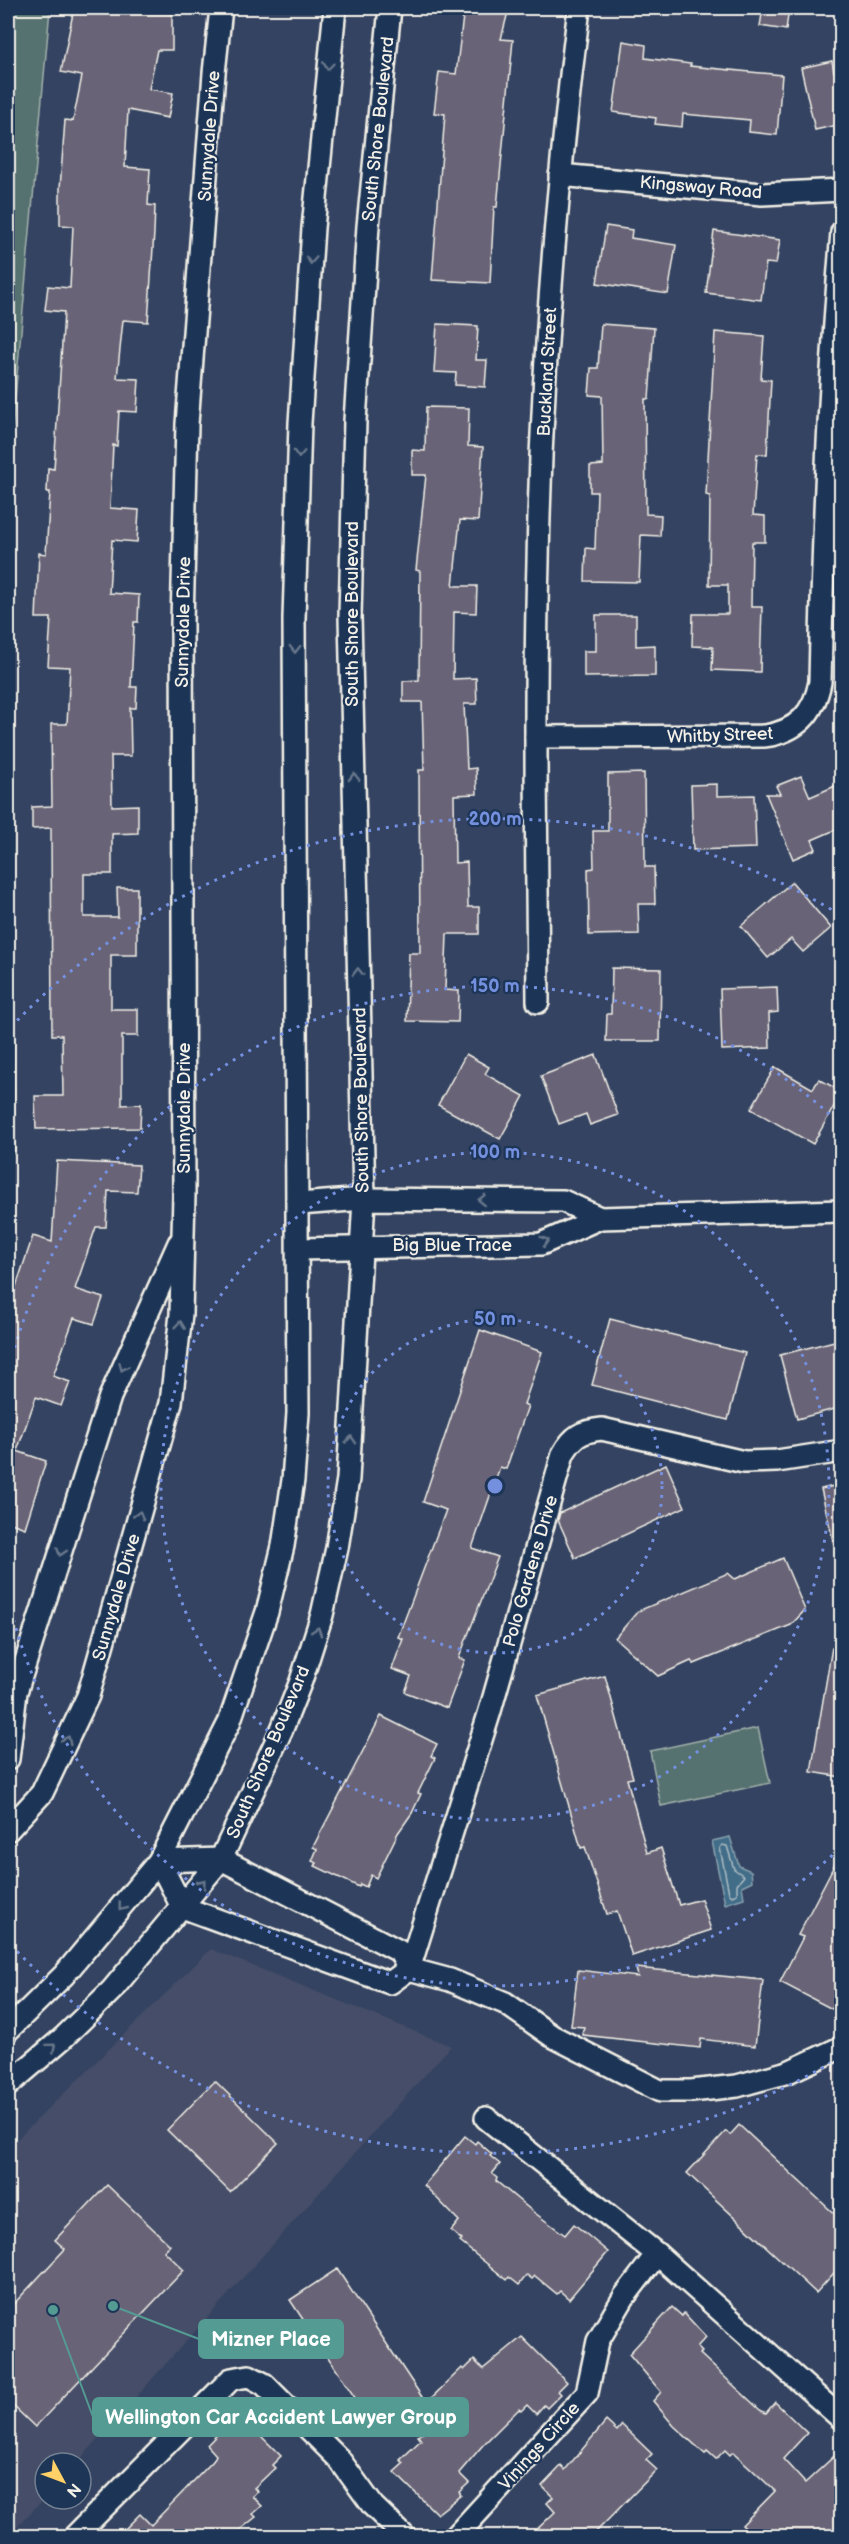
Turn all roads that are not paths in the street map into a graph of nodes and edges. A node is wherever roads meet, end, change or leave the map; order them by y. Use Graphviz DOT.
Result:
graph roads {
  1 [pos="221,8"];
  2 [pos="335,8"];
  3 [pos="390,8"];
  4 [pos="579,8"];
  5 [pos="560,175"];
  6 [pos="842,190"];
  7 [pos="842,232"];
  8 [pos="536,738"];
  9 [pos="538,1002"];
  10 [pos="364,1199"];
  11 [pos="299,1204"];
  12 [pos="842,1211"];
  13 [pos="600,1218"];
  14 [pos="181,1237"];
  15 [pos="362,1245"];
  16 [pos="298,1249"];
  17 [pos="842,1451"];
  18 [pos="8,1759"];
  19 [pos="8,1830"];
  20 [pos="221,1859"];
  21 [pos="159,1861"];
  22 [pos="182,1907"];
  23 [pos="409,1969"];
  24 [pos="8,2030"];
  25 [pos="842,2047"];
  26 [pos="8,2085"];
  27 [pos="486,2118"];
  28 [pos="657,2254"];
  29 [pos="842,2419"];
  30 [pos="75,2536"];
  31 [pos="404,2536"];
  32 [pos="456,2536"];
  1 -- 14 [label="street, Sunnydale Drive"];
  2 -- 11 [label="street, one-way"];
  10 -- 3 [label="street, South Shore Boulevard, one-way"];
  4 -- 5 [label="street, Buckland Street"];
  5 -- 6 [label="street, Kingsway Road"];
  5 -- 8 [label="street, Buckland Street"];
  7 -- 8 [label="street, Whitby Street"];
  8 -- 9 [label="street, Buckland Street"];
  10 -- 11 [label="street, Big Blue Trace"];
  13 -- 10 [label="street, Big Blue Trace, one-way"];
  10 -- 15 [label="street, South Shore Boulevard"];
  11 -- 16 [label="street"];
  12 -- 13 [label="street, Big Blue Trace"];
  15 -- 13 [label="street, Big Blue Trace, one-way"];
  14 -- 18 [label="street, Sunnydale Drive, one-way"];
  19 -- 14 [label="street, Sunnydale Drive, one-way"];
  15 -- 16 [label="street, Big Blue Trace"];
  20 -- 15 [label="street, South Shore Boulevard, one-way"];
  16 -- 21 [label="street"];
  17 -- 23 [label="street, Polo Gardens Drive"];
  20 -- 21 [label="street"];
  22 -- 20 [label="street, South Shore Boulevard, one-way"];
  20 -- 23 [label="street"];
  21 -- 22 [label="street"];
  21 -- 24 [label="street, one-way"];
  22 -- 23 [label="street"];
  26 -- 22 [label="street, South Shore Boulevard, one-way"];
  23 -- 25 [label="street"];
  27 -- 28 [label="street"];
  28 -- 29 [label="street"];
  28 -- 32 [label="street, Vinings Circle"];
  30 -- 31 [label="street"];
}
